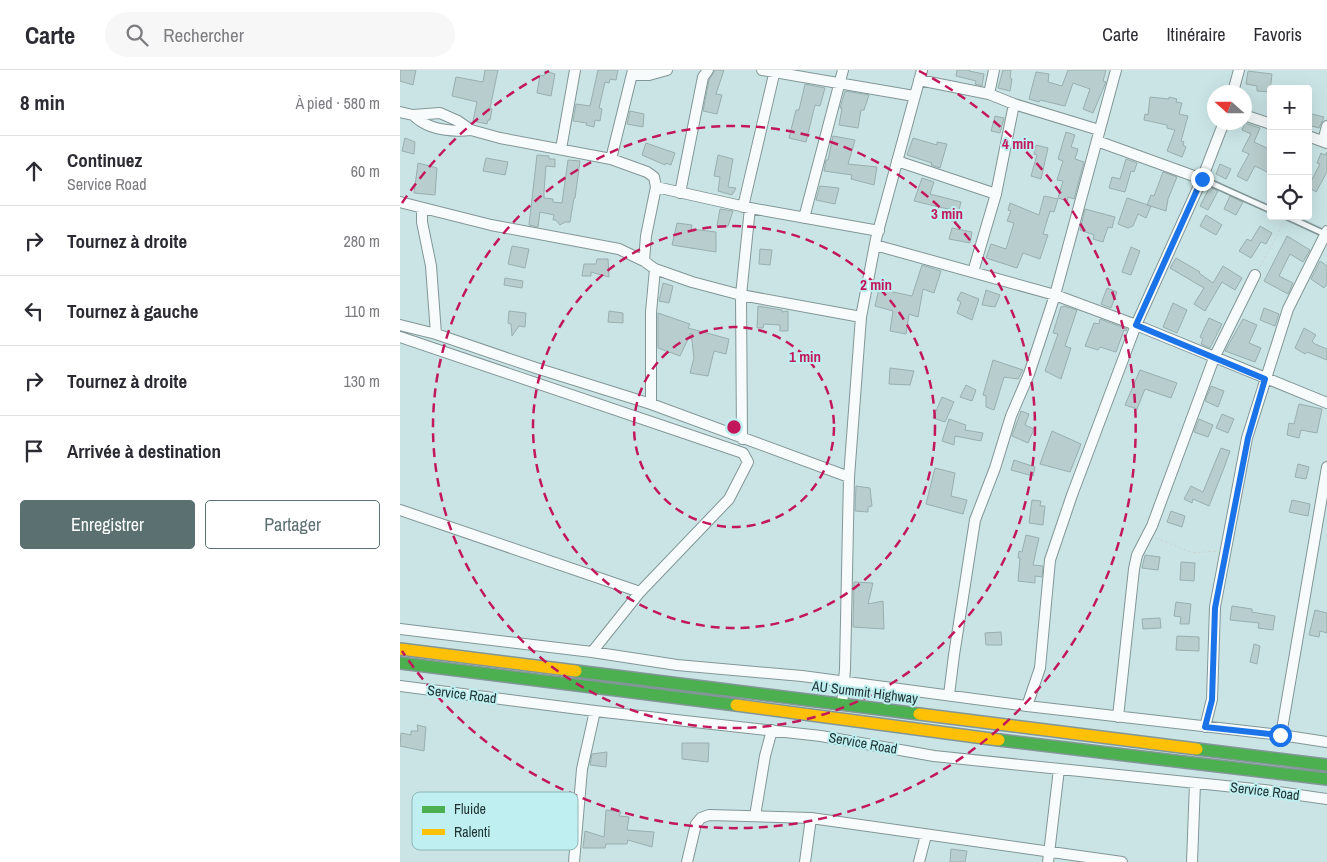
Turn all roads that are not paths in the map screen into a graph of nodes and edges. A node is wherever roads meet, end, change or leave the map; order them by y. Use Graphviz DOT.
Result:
graph roads {
  1 [pos="575,70"];
  2 [pos="667,70"];
  3 [pos="708,70"];
  4 [pos="762,70"];
  5 [pos="843,70"];
  6 [pos="994,70"];
  7 [pos="1116,70"];
  8 [pos="1239,70"];
  9 [pos="775,71"];
  10 [pos="632,72"];
  11 [pos="921,75"];
  12 [pos="840,84"];
  13 [pos="1235,85"];
  14 [pos="988,94"];
  15 [pos="914,96"];
  16 [pos="1014,104"];
  17 [pos="400,112"];
  18 [pos="413,115"];
  19 [pos="1252,118"];
  20 [pos="458,122"];
  21 [pos="1267,123"];
  22 [pos="1327,126"];
  23 [pos="471,130"];
  24 [pos="1098,130"];
  25 [pos="1221,130"];
  26 [pos="455,132"];
  27 [pos="1312,137"];
  28 [pos="1097,141"];
  29 [pos="1325,142"];
  30 [pos="561,149"];
  31 [pos="611,159"];
  32 [pos="897,161"];
  33 [pos="1202,179"];
  34 [pos="656,187"];
  35 [pos="680,193"];
  36 [pos="996,194"];
  37 [pos="400,202"];
  38 [pos="746,208"];
  39 [pos="1267,208"];
  40 [pos="422,209"];
  41 [pos="804,218"];
  42 [pos="1295,220"];
  43 [pos="878,231"];
  44 [pos="1326,233"];
  45 [pos="875,245"];
  46 [pos="644,261"];
  47 [pos="655,268"];
  48 [pos="973,272"];
  49 [pos="1255,275"];
  50 [pos="1055,294"];
  51 [pos="741,295"];
  52 [pos="861,317"];
  53 [pos="400,324"];
  54 [pos="1136,325"];
  55 [pos="436,334"];
  56 [pos="400,337"];
  57 [pos="1214,358"];
  58 [pos="1265,379"];
  59 [pos="1326,400"];
  60 [pos="652,404"];
  61 [pos="742,439"];
  62 [pos="1327,467"];
  63 [pos="849,477"];
  64 [pos="400,510"];
  65 [pos="640,592"];
  66 [pos="400,630"];
  67 [pos="400,649"];
  68 [pos="592,652"];
  69 [pos="400,663"];
  70 [pos="844,682"];
  71 [pos="400,686"];
  72 [pos="949,695"];
  73 [pos="842,705"];
  74 [pos="1027,706"];
  75 [pos="596,711"];
  76 [pos="1118,717"];
  77 [pos="1205,727"];
  78 [pos="772,730"];
  79 [pos="1280,735"];
  80 [pos="1327,742"];
  81 [pos="1327,765"];
  82 [pos="1059,769"];
  83 [pos="1327,779"];
  84 [pos="1195,783"];
  85 [pos="1327,799"];
  86 [pos="578,816"];
  87 [pos="755,816"];
  88 [pos="811,818"];
  89 [pos="926,835"];
  90 [pos="1049,857"];
  91 [pos="687,862"];
  92 [pos="805,862"];
  93 [pos="919,862"];
  94 [pos="1122,862"];
  95 [pos="1192,862"];
  1 -- 30 [label="street"];
  2 -- 10 [label="street"];
  3 -- 35 [label="street"];
  4 -- 9 [label="street"];
  5 -- 12 [label="street"];
  6 -- 14 [label="street"];
  7 -- 24 [label="street"];
  8 -- 13 [label="street"];
  9 -- 12 [label="street"];
  9 -- 38 [label="street"];
  10 -- 31 [label="street"];
  11 -- 14 [label="street"];
  11 -- 15 [label="street"];
  12 -- 15 [label="street"];
  12 -- 41 [label="street"];
  14 -- 16 [label="street"];
  15 -- 32 [label="street"];
  16 -- 24 [label="street"];
  16 -- 36 [label="street"];
  17 -- 18 [label="street"];
  18 -- 20 [label="street"];
  18 -- 26 [label="street"];
  19 -- 21 [label="street"];
  20 -- 23 [label="street"];
  20 -- 26 [label="street"];
  22 -- 29 [label="street"];
  23 -- 26 [label="street"];
  23 -- 30 [label="street"];
  24 -- 28 [label="street"];
  25 -- 33 [label="street"];
  27 -- 29 [label="street"];
  28 -- 33 [label="street"];
  28 -- 50 [label="street"];
  30 -- 31 [label="street"];
  31 -- 34 [label="street"];
  32 -- 36 [label="street"];
  32 -- 43 [label="street"];
  33 -- 39 [label="lane"];
  33 -- 54 [label="street"];
  34 -- 35 [label="street"];
  34 -- 46 [label="street"];
  35 -- 38 [label="street"];
  36 -- 48 [label="street"];
  37 -- 40 [label="street"];
  38 -- 41 [label="street"];
  38 -- 51 [label="street"];
  40 -- 46 [label="street"];
  40 -- 55 [label="street"];
  41 -- 43 [label="street"];
  42 -- 44 [label="lane"];
  43 -- 45 [label="street"];
  44 -- 58 [label="street"];
  45 -- 48 [label="street"];
  45 -- 52 [label="street"];
  46 -- 47 [label="street"];
  47 -- 51 [label="street"];
  47 -- 60 [label="street"];
  48 -- 50 [label="street"];
  49 -- 57 [label="street"];
  50 -- 54 [label="street"];
  50 -- 72 [label="street"];
  51 -- 52 [label="street"];
  51 -- 61 [label="street"];
  52 -- 63 [label="street"];
  53 -- 55 [label="street"];
  54 -- 57 [label="street"];
  54 -- 74 [label="street"];
  55 -- 60 [label="street"];
  56 -- 65 [label="street"];
  57 -- 58 [label="street"];
  57 -- 76 [label="street"];
  58 -- 59 [label="street"];
  58 -- 77 [label="street"];
  60 -- 61 [label="street"];
  61 -- 63 [label="street"];
  62 -- 79 [label="street"];
  63 -- 70 [label="street"];
  64 -- 65 [label="street"];
  65 -- 68 [label="street"];
  66 -- 68 [label="street"];
  67 -- 73 [label="main road, AU Summit Highway"];
  68 -- 70 [label="street"];
  69 -- 83 [label="main road, AU Summit Highway"];
  70 -- 72 [label="street"];
  70 -- 73 [label="street"];
  71 -- 75 [label="street, Service Road"];
  72 -- 74 [label="street"];
  73 -- 81 [label="main road, AU Summit Highway"];
  74 -- 76 [label="street"];
  75 -- 78 [label="street, Service Road"];
  75 -- 86 [label="street"];
  76 -- 77 [label="street"];
  77 -- 79 [label="street"];
  78 -- 82 [label="street, Service Road"];
  78 -- 87 [label="street"];
  79 -- 80 [label="street"];
  82 -- 84 [label="street, Service Road"];
  82 -- 90 [label="street"];
  84 -- 85 [label="street, Service Road"];
  84 -- 95 [label="street"];
  87 -- 88 [label="street"];
  87 -- 91 [label="street"];
  88 -- 89 [label="street"];
  88 -- 92 [label="street"];
  89 -- 90 [label="street"];
  89 -- 93 [label="street"];
  90 -- 94 [label="street"];
}
